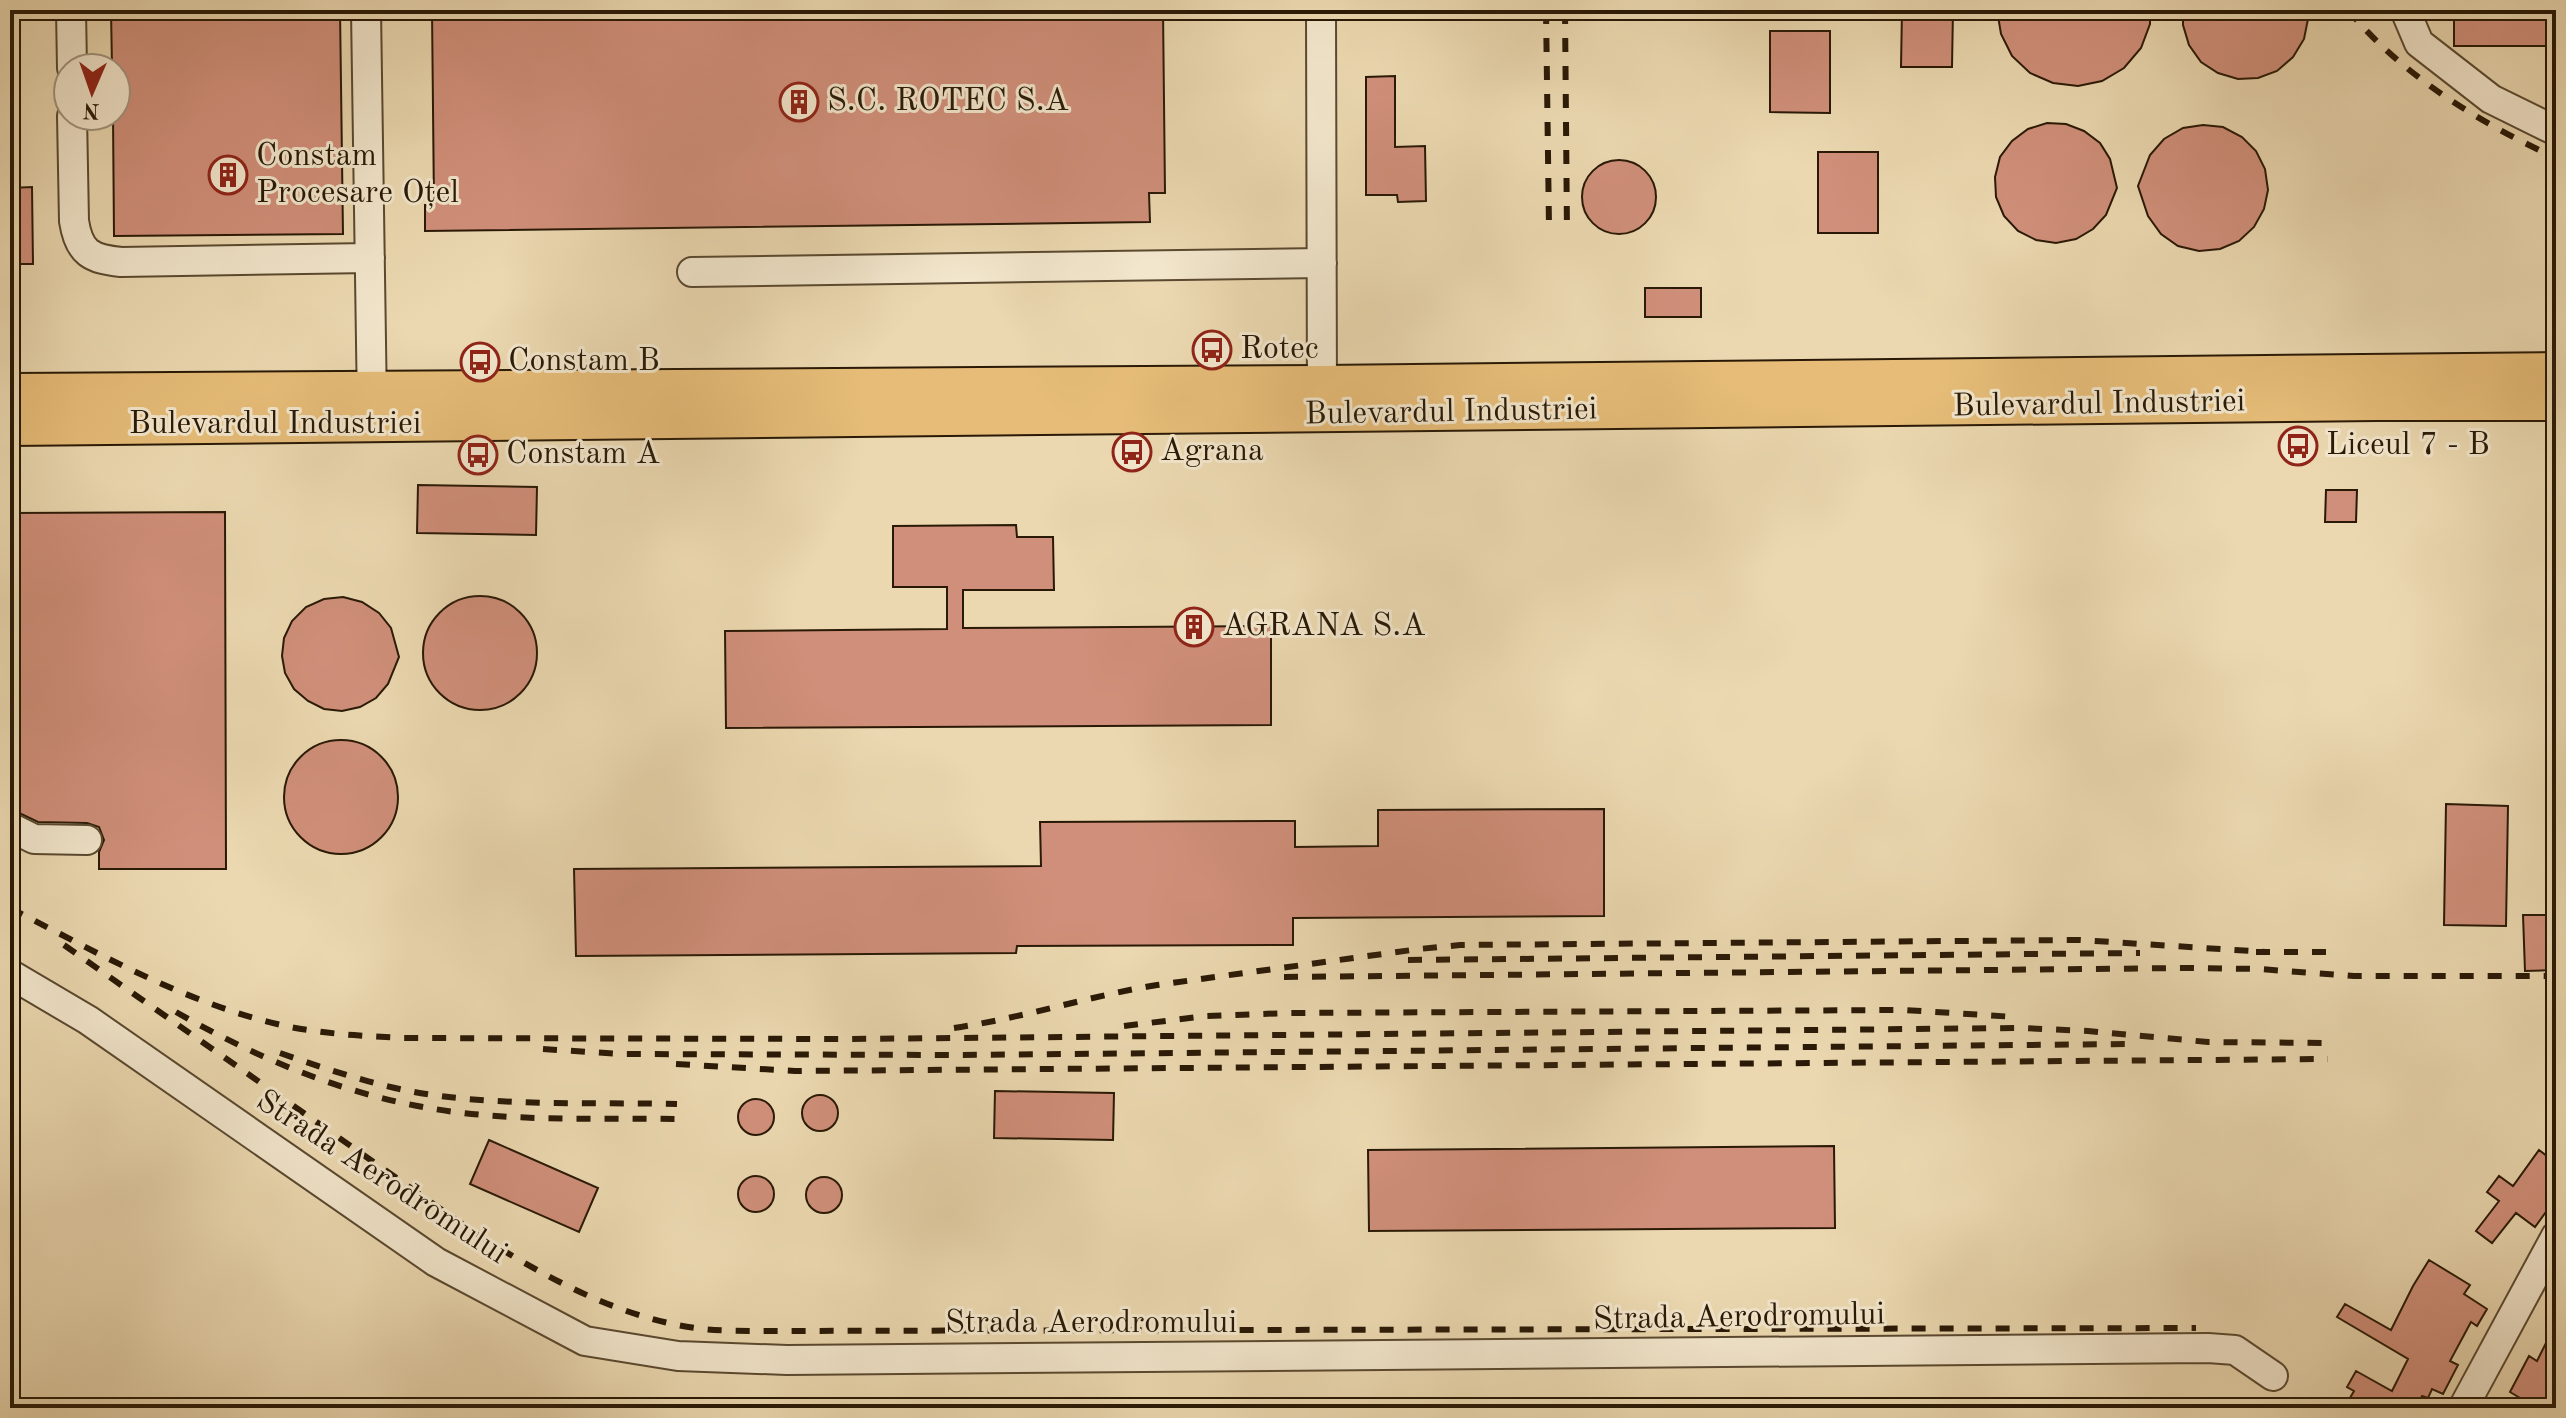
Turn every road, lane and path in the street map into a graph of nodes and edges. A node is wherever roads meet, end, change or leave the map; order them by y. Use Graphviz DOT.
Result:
graph roads {
  1 [pos="71,10"];
  2 [pos="366,10"];
  3 [pos="1321,10"];
  4 [pos="2405,10"];
  5 [pos="72,52"];
  6 [pos="2556,131"];
  7 [pos="72,132"];
  8 [pos="370,258"];
  9 [pos="1322,263"];
  10 [pos="692,272"];
  11 [pos="2556,371"];
  12 [pos="10,392"];
  13 [pos="1322,399"];
  14 [pos="2556,402"];
  15 [pos="372,408"];
  16 [pos="10,427"];
  17 [pos="10,827"];
  18 [pos="87,840"];
  19 [pos="10,974"];
  20 [pos="2556,1236"];
  21 [pos="2273,1376"];
  22 [pos="2463,1408"];
  1 -- 5 [label="street"];
  2 -- 8 [label="street"];
  3 -- 9 [label="street"];
  4 -- 6 [label="street"];
  7 -- 8 [label="street"];
  8 -- 15 [label="street"];
  9 -- 10 [label="street"];
  9 -- 13 [label="street"];
  11 -- 13 [label="main road, Bulevardul Industriei"];
  12 -- 15 [label="main road, Bulevardul Industriei"];
  13 -- 14 [label="main road, Bulevardul Industriei"];
  13 -- 15 [label="main road, Bulevardul Industriei"];
  15 -- 16 [label="main road, Bulevardul Industriei"];
  17 -- 18 [label="street"];
  19 -- 21 [label="street, Strada Aerodromului"];
  20 -- 22 [label="street"];
}
